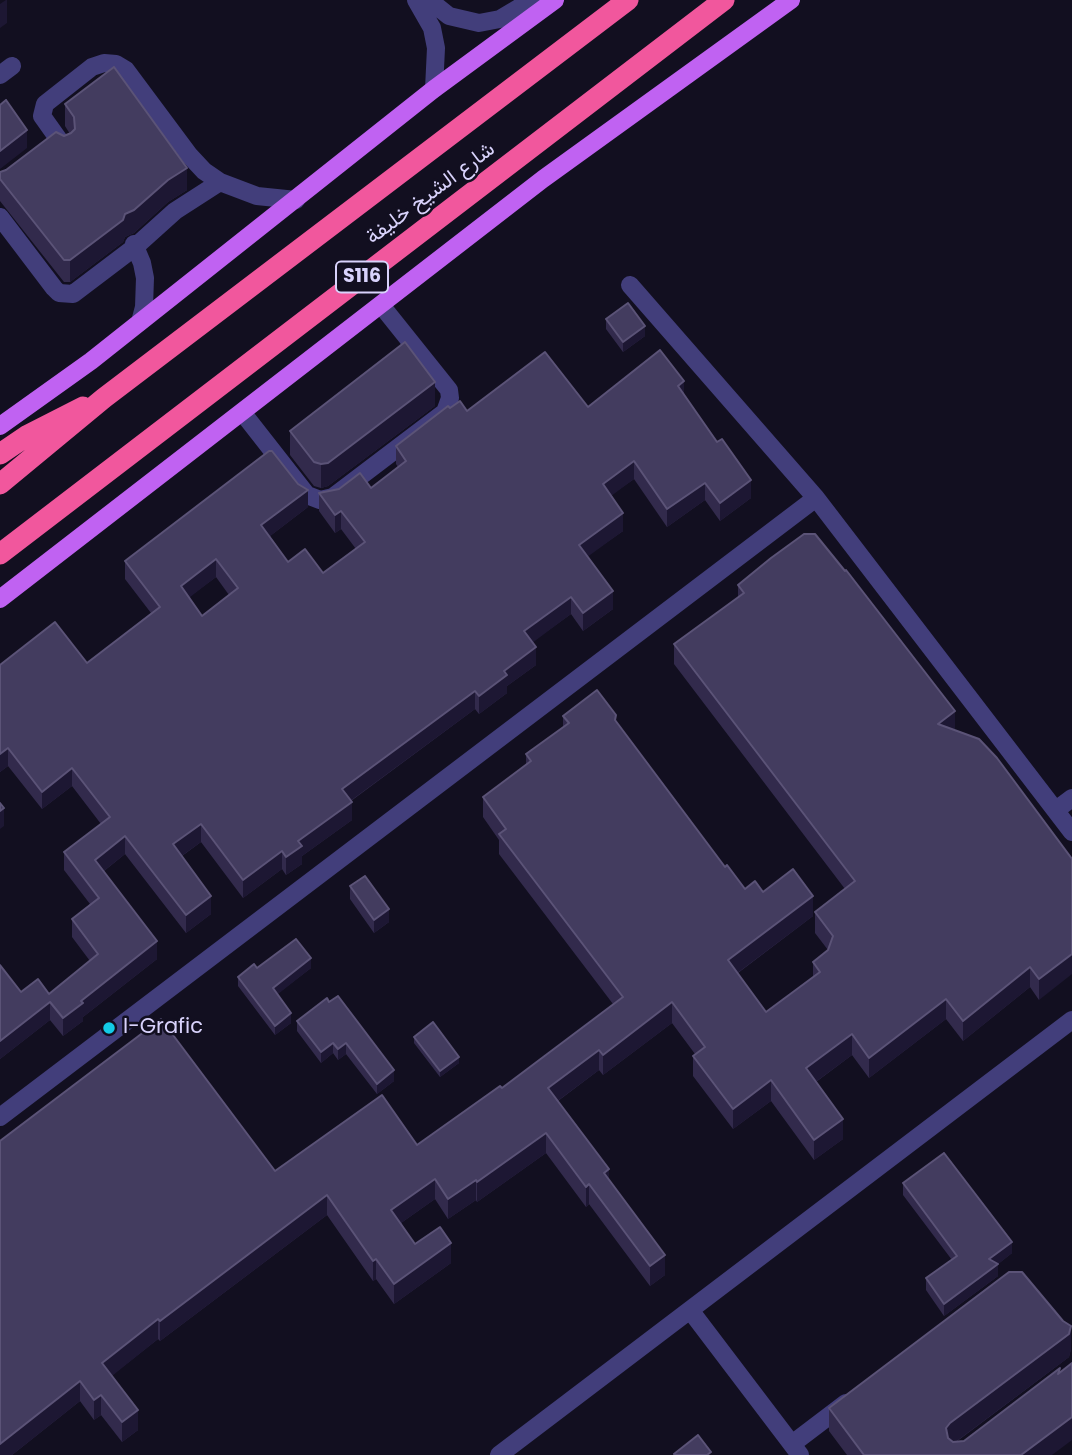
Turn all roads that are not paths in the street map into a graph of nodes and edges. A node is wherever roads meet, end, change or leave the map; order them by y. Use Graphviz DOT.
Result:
graph roads {
  1 [pos="416,0"];
  2 [pos="429,0"];
  3 [pos="532,0"];
  4 [pos="555,0"];
  5 [pos="628,0"];
  6 [pos="724,0"];
  7 [pos="791,0"];
  8 [pos="434,89"];
  9 [pos="57,144"];
  10 [pos="220,182"];
  11 [pos="296,200"];
  12 [pos="0,217"];
  13 [pos="135,246"];
  14 [pos="630,285"];
  15 [pos="381,304"];
  16 [pos="140,322"];
  17 [pos="104,398"];
  18 [pos="237,415"];
  19 [pos="0,426"];
  20 [pos="0,454"];
  21 [pos="0,484"];
  22 [pos="816,498"];
  23 [pos="302,507"];
  24 [pos="0,554"];
  25 [pos="0,600"];
  26 [pos="1072,798"];
  27 [pos="1056,810"];
  28 [pos="1072,832"];
  29 [pos="1072,1020"];
  30 [pos="0,1117"];
  31 [pos="690,1310"];
  32 [pos="858,1394"];
  33 [pos="796,1450"];
  34 [pos="499,1455"];
  1 -- 8 [label="street"];
  2 -- 3 [label="street"];
  4 -- 8 [label="main road"];
  5 -- 17 [label="highway, شارع الشيخ خليفة / S116"];
  6 -- 24 [label="highway, شارع الشيخ خليفة / S116"];
  7 -- 15 [label="main road"];
  8 -- 11 [label="main road"];
  9 -- 10 [label="street"];
  10 -- 11 [label="street"];
  10 -- 13 [label="street"];
  11 -- 16 [label="main road"];
  12 -- 13 [label="street"];
  13 -- 16 [label="street"];
  14 -- 22 [label="street"];
  15 -- 18 [label="main road"];
  15 -- 18 [label="street"];
  16 -- 19 [label="main road"];
  17 -- 20 [label="highway"];
  17 -- 21 [label="highway, شارع الشيخ خليفة / S116"];
  18 -- 23 [label="street"];
  18 -- 25 [label="main road"];
  22 -- 27 [label="street"];
  22 -- 30 [label="street"];
  26 -- 27 [label="street"];
  27 -- 28 [label="street"];
  29 -- 31 [label="street"];
  31 -- 33 [label="street"];
  31 -- 34 [label="street"];
  32 -- 33 [label="street"];
}
